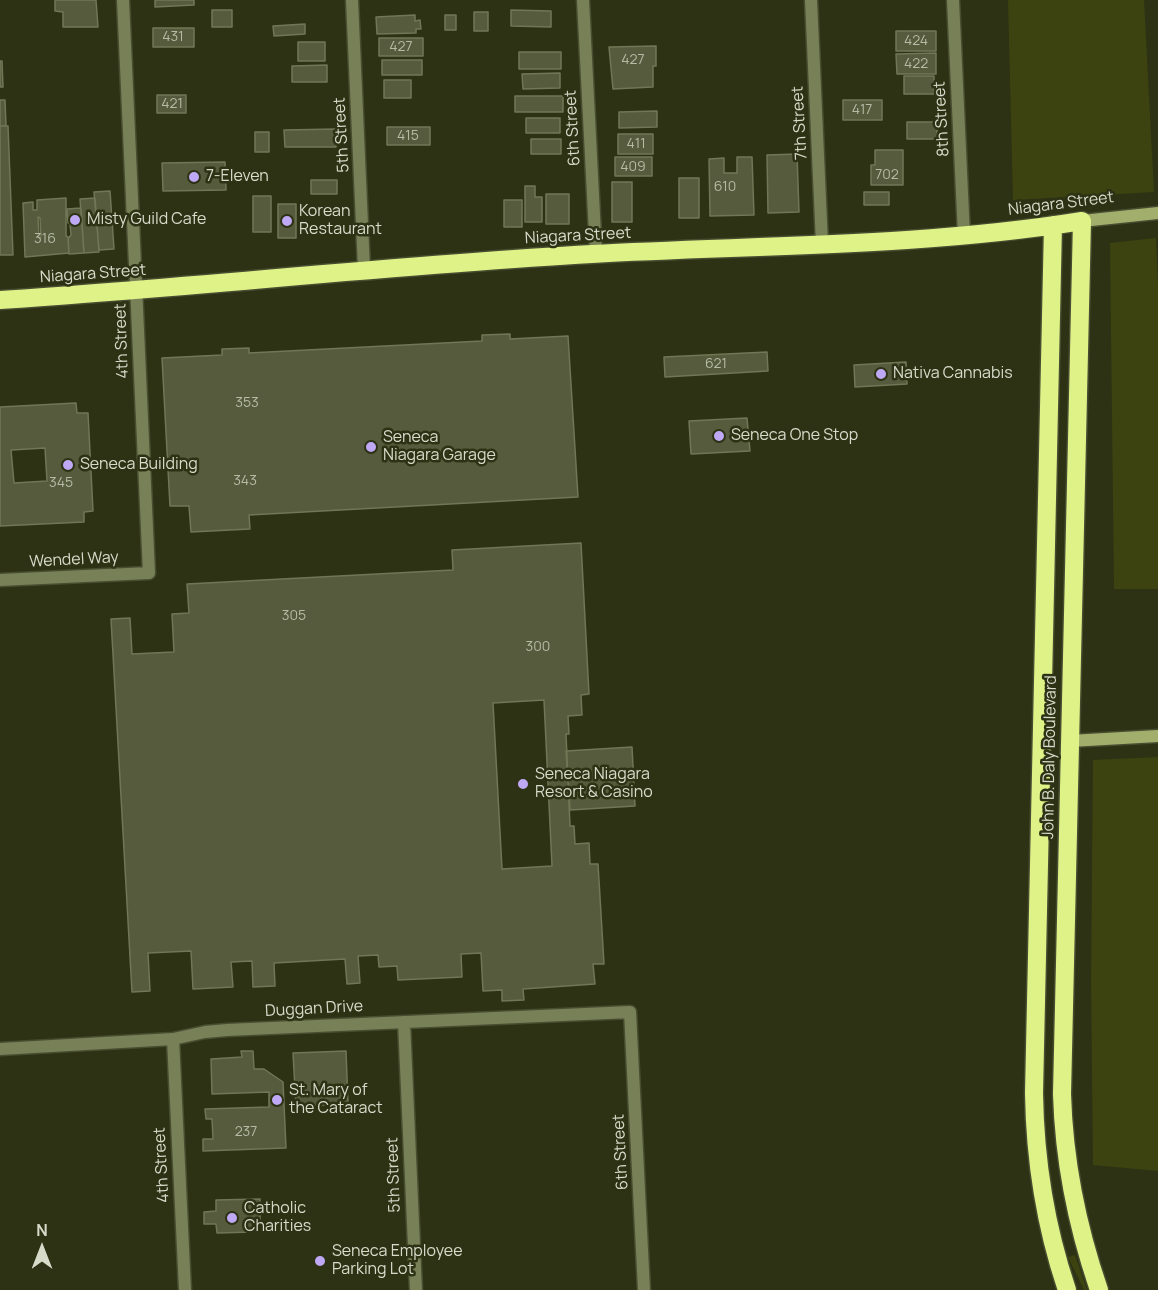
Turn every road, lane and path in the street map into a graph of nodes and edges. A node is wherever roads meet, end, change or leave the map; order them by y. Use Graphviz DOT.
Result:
graph roads {
  1 [pos="123,0"];
  2 [pos="352,0"];
  3 [pos="583,0"];
  4 [pos="811,0"];
  5 [pos="953,0"];
  6 [pos="1158,213"];
  7 [pos="1082,221"];
  8 [pos="1053,225"];
  9 [pos="964,236"];
  10 [pos="822,244"];
  11 [pos="596,254"];
  12 [pos="364,269"];
  13 [pos="136,291"];
  14 [pos="0,300"];
  15 [pos="149,573"];
  16 [pos="0,580"];
  17 [pos="1158,736"];
  18 [pos="1070,741"];
  19 [pos="630,1012"];
  20 [pos="404,1022"];
  21 [pos="173,1039"];
  22 [pos="0,1048"];
  23 [pos="185,1290"];
  24 [pos="416,1290"];
  25 [pos="644,1290"];
  26 [pos="1067,1290"];
  27 [pos="1099,1290"];
  1 -- 13 [label="street, 4th Street"];
  2 -- 12 [label="street, 5th Street"];
  3 -- 11 [label="street, 6th Street"];
  4 -- 10 [label="street, 7th Street"];
  5 -- 9 [label="street, 8th Street"];
  6 -- 7 [label="street, Niagara Street"];
  7 -- 8 [label="highway, Niagara Street"];
  7 -- 18 [label="highway, John B. Daly Boulevard"];
  8 -- 9 [label="highway, Niagara Street"];
  8 -- 26 [label="highway, John B. Daly Boulevard"];
  9 -- 10 [label="highway, Niagara Street"];
  10 -- 11 [label="highway, Niagara Street"];
  11 -- 12 [label="highway, Niagara Street"];
  12 -- 13 [label="highway, Niagara Street"];
  13 -- 14 [label="highway, Niagara Street"];
  13 -- 15 [label="street, 4th Street"];
  15 -- 16 [label="street, Wendel Way"];
  17 -- 18 [label="street"];
  18 -- 27 [label="highway, John B. Daly Boulevard"];
  19 -- 20 [label="street, Duggan Drive"];
  19 -- 25 [label="street, 6th Street"];
  20 -- 21 [label="street, Duggan Drive"];
  20 -- 24 [label="street, 5th Street"];
  21 -- 22 [label="street, Duggan Drive"];
  21 -- 23 [label="street, 4th Street"];
}
